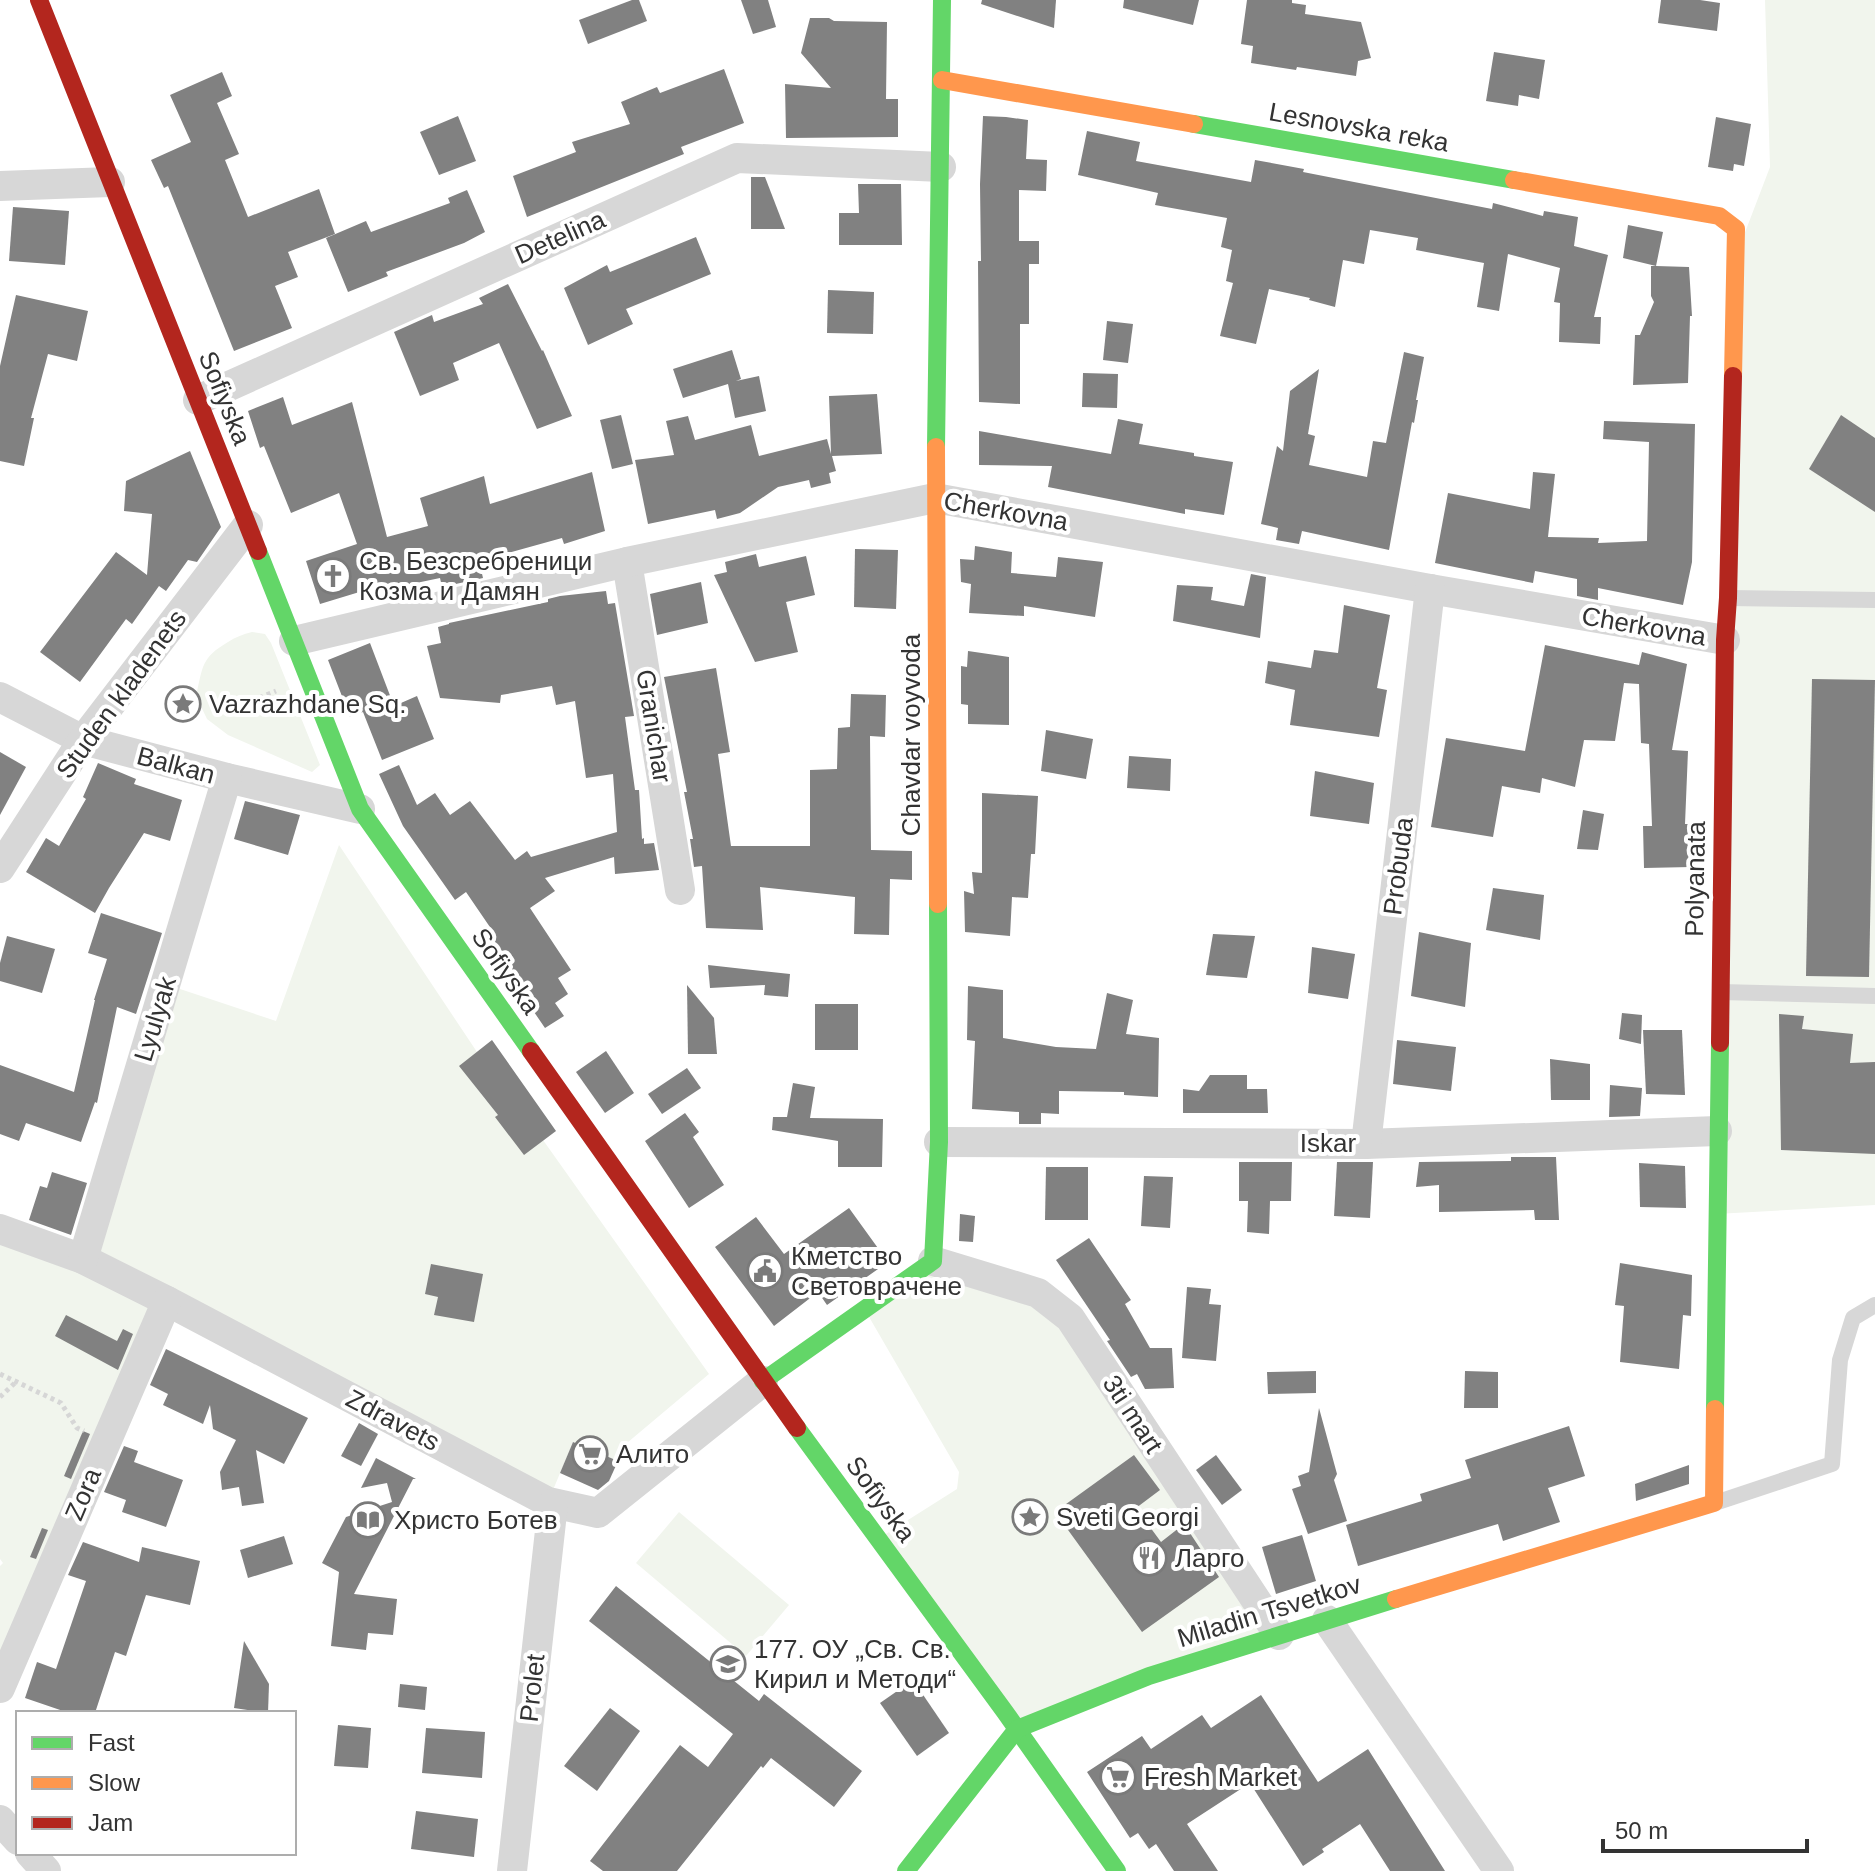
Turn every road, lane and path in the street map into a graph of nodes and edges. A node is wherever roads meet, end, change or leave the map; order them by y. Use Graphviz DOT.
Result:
graph roads {
  1 [pos="39,0"];
  2 [pos="942,0"];
  3 [pos="942,80"];
  4 [pos="941,167"];
  5 [pos="110,182"];
  6 [pos="0,186"];
  7 [pos="1736,256"];
  8 [pos="198,400"];
  9 [pos="935,498"];
  10 [pos="248,525"];
  11 [pos="627,562"];
  12 [pos="1430,589"];
  13 [pos="1728,598"];
  14 [pos="1875,600"];
  15 [pos="1725,640"];
  16 [pos="294,641"];
  17 [pos="279,690"];
  18 [pos="0,697"];
  19 [pos="252,701"];
  20 [pos="83,740"];
  21 [pos="227,778"];
  22 [pos="360,809"];
  23 [pos="0,868"];
  24 [pos="680,890"];
  25 [pos="1719,992"];
  26 [pos="1875,996"];
  27 [pos="1717,1131"];
  28 [pos="939,1142"];
  29 [pos="1366,1144"];
  30 [pos="0,1229"];
  31 [pos="83,1259"];
  32 [pos="933,1261"];
  33 [pos="167,1301"];
  34 [pos="1875,1305"];
  35 [pos="0,1374"];
  36 [pos="17,1381"];
  37 [pos="763,1381"];
  38 [pos="0,1397"];
  39 [pos="106,1441"];
  40 [pos="1714,1503"];
  41 [pos="553,1504"];
  42 [pos="1327,1620"];
  43 [pos="1279,1635"];
  44 [pos="0,1688"];
  45 [pos="1017,1729"];
  46 [pos="0,1820"];
  47 [pos="16,1838"];
  48 [pos="32,1855"];
  49 [pos="46,1871"];
  50 [pos="512,1871"];
  51 [pos="906,1871"];
  52 [pos="1117,1871"];
  53 [pos="1499,1871"];
  1 -- 5 [label="street, Sofiyska"];
  2 -- 3 [label="street, Chavdar voyvoda"];
  3 -- 4 [label="street, Chavdar voyvoda"];
  3 -- 7 [label="street, Lesnovska reka"];
  4 -- 8 [label="street, Detelina"];
  4 -- 9 [label="street, Chavdar voyvoda"];
  5 -- 6 [label="street"];
  5 -- 8 [label="street, Sofiyska"];
  7 -- 13 [label="street, Polyanata"];
  8 -- 10 [label="street, Sofiyska"];
  9 -- 11 [label="street, Cherkovna"];
  9 -- 12 [label="street, Cherkovna"];
  9 -- 28 [label="street, Chavdar voyvoda"];
  10 -- 16 [label="street, Sofiyska"];
  10 -- 20 [label="street, Studen kladenets"];
  11 -- 16 [label="street, Cherkovna"];
  11 -- 24 [label="street, Granichar"];
  12 -- 15 [label="street, Cherkovna"];
  12 -- 29 [label="street, Probuda"];
  13 -- 14 [label="lane"];
  13 -- 15 [label="street, Polyanata"];
  15 -- 25 [label="street, Polyanata"];
  16 -- 22 [label="street, Sofiyska"];
  17 -- 19 [label="path"];
  18 -- 20 [label="street, Balkan"];
  20 -- 21 [label="street, Balkan"];
  20 -- 23 [label="street, Studen kladenets"];
  21 -- 22 [label="street, Balkan"];
  21 -- 31 [label="street, Lyulyak"];
  22 -- 37 [label="street, Sofiyska"];
  25 -- 26 [label="lane"];
  25 -- 27 [label="street, Polyanata"];
  27 -- 29 [label="street, Iskar"];
  27 -- 40 [label="street, Polyanata"];
  28 -- 29 [label="street, Iskar"];
  28 -- 32 [label="street, Chavdar voyvoda"];
  30 -- 31 [label="street, Zdravets"];
  31 -- 33 [label="street, Zdravets"];
  32 -- 37 [label="street"];
  32 -- 43 [label="street, 3ti mart"];
  33 -- 39 [label="street, Zora"];
  33 -- 41 [label="street, Zdravets"];
  34 -- 40 [label="lane"];
  35 -- 36 [label="path"];
  36 -- 38 [label="path"];
  36 -- 39 [label="path"];
  37 -- 41 [label="street, Zdravets"];
  37 -- 45 [label="street, Sofiyska"];
  39 -- 44 [label="street, Zora"];
  40 -- 42 [label="street, Miladin Tsvetkov"];
  41 -- 50 [label="street, Prolet"];
  42 -- 43 [label="street, Miladin Tsvetkov"];
  42 -- 53 [label="street"];
  43 -- 45 [label="street, Miladin Tsvetkov"];
  45 -- 51 [label="street"];
  45 -- 52 [label="street, Sofiyska"];
  46 -- 47 [label="street"];
  48 -- 49 [label="street"];
}
